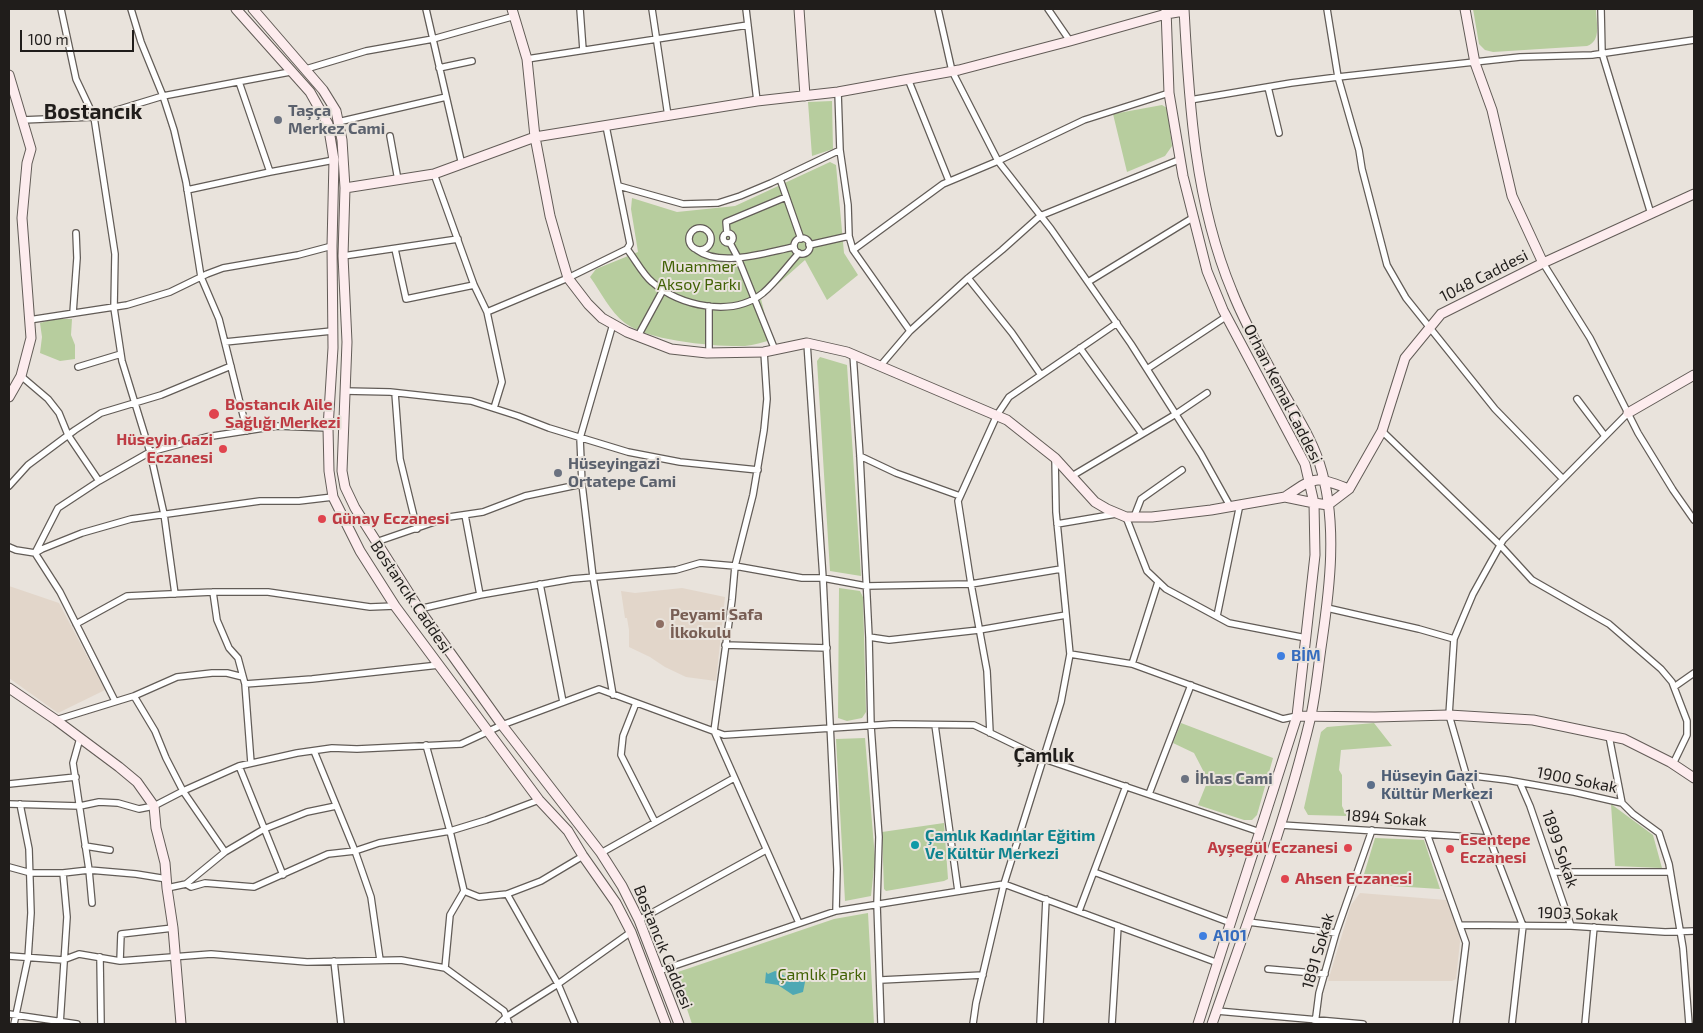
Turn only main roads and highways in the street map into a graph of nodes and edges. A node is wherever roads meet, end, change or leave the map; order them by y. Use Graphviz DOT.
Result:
graph roads {
  1 [pos="236,9"];
  2 [pos="254,9"];
  3 [pos="799,9"];
  4 [pos="1465,9"];
  5 [pos="1184,10"];
  6 [pos="1166,11"];
  7 [pos="514,12"];
  8 [pos="9,75"];
  9 [pos="805,96"];
  10 [pos="535,137"];
  11 [pos="345,188"];
  12 [pos="1694,194"];
  13 [pos="1543,263"];
  14 [pos="1694,375"];
  15 [pos="9,397"];
  16 [pos="1628,413"];
  17 [pos="1316,480"];
  18 [pos="1349,489"];
  19 [pos="1286,497"];
  20 [pos="1321,504"];
  21 [pos="9,688"];
  22 [pos="1297,716"];
  23 [pos="1311,717"];
  24 [pos="1694,778"];
  25 [pos="182,1024"];
  26 [pos="666,1024"];
  27 [pos="679,1024"];
  28 [pos="1198,1024"];
  29 [pos="1212,1024"];
  1 -- 26 [label="main road, Bostancık Caddesi"];
  2 -- 11 [label="main road, Bostancık Caddesi"];
  3 -- 9 [label="main road"];
  4 -- 13 [label="main road"];
  5 -- 6 [label="main road"];
  5 -- 17 [label="main road, Orhan Kemal Caddesi"];
  6 -- 9 [label="main road"];
  6 -- 17 [label="main road, Orhan Kemal Caddesi"];
  7 -- 10 [label="main road"];
  8 -- 15 [label="main road"];
  9 -- 10 [label="main road"];
  10 -- 11 [label="main road"];
  10 -- 19 [label="main road"];
  11 -- 27 [label="main road, Bostancık Caddesi"];
  12 -- 13 [label="main road, 1048 Caddesi"];
  13 -- 18 [label="main road, 1048 Caddesi"];
  14 -- 16 [label="main road"];
  17 -- 18 [label="main road"];
  17 -- 19 [label="main road"];
  17 -- 20 [label="main road, Orhan Kemal Caddesi"];
  17 -- 20 [label="main road, Orhan Kemal Caddesi"];
  18 -- 20 [label="main road, 1048 Caddesi"];
  19 -- 20 [label="main road"];
  20 -- 22 [label="main road, Orhan Kemal Caddesi"];
  20 -- 23 [label="main road, Orhan Kemal Caddesi"];
  21 -- 25 [label="main road"];
  22 -- 23 [label="main road"];
  22 -- 28 [label="main road, Orhan Kemal Caddesi"];
  23 -- 24 [label="main road"];
  23 -- 29 [label="main road, Orhan Kemal Caddesi"];
}
